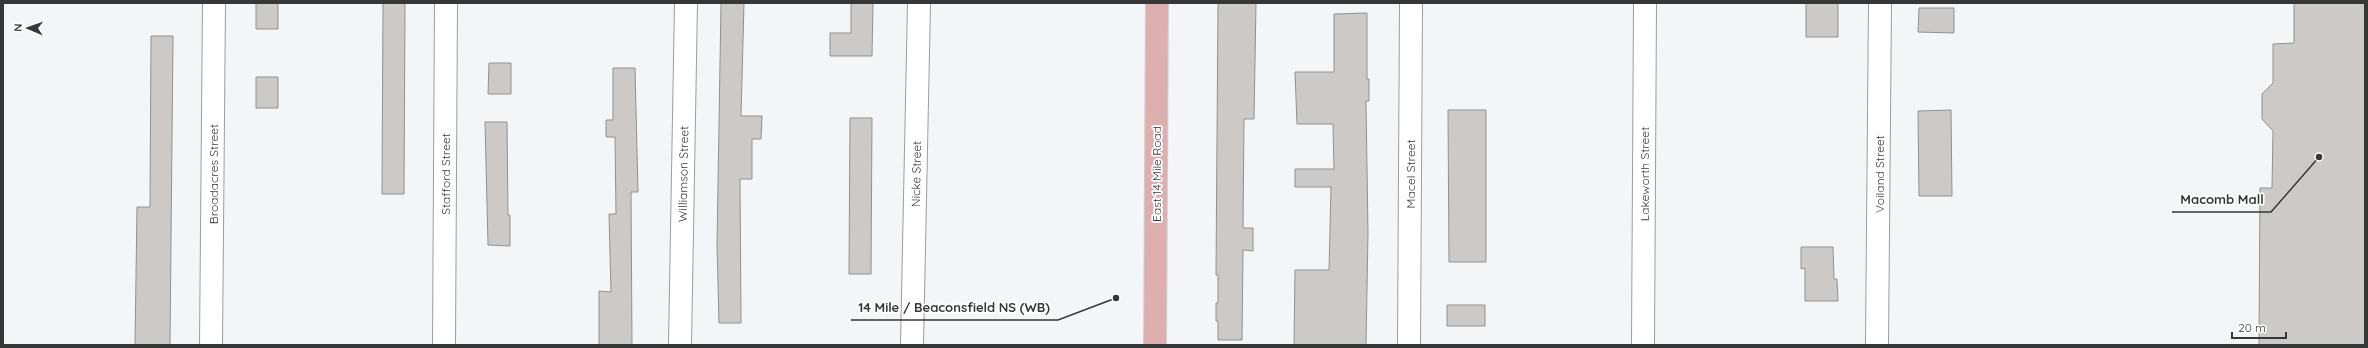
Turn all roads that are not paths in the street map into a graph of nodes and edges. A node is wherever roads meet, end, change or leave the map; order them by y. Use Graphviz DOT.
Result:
graph roads {
  1 [pos="214,3"];
  2 [pos="446,3"];
  3 [pos="686,3"];
  4 [pos="919,3"];
  5 [pos="1157,3"];
  6 [pos="1411,3"];
  7 [pos="1645,3"];
  8 [pos="1880,3"];
  9 [pos="211,345"];
  10 [pos="444,345"];
  11 [pos="680,345"];
  12 [pos="912,345"];
  13 [pos="1155,345"];
  14 [pos="1409,345"];
  15 [pos="1643,345"];
  16 [pos="1877,345"];
  1 -- 9 [label="street, Broadacres Street"];
  2 -- 10 [label="street, Stafford Street"];
  3 -- 11 [label="street, Williamson Street"];
  4 -- 12 [label="street, Nicke Street"];
  5 -- 13 [label="main road, East 14 Mile Road"];
  6 -- 14 [label="street, Macel Street"];
  7 -- 15 [label="street, Lakeworth Street"];
  8 -- 16 [label="street, Voiland Street"];
}
